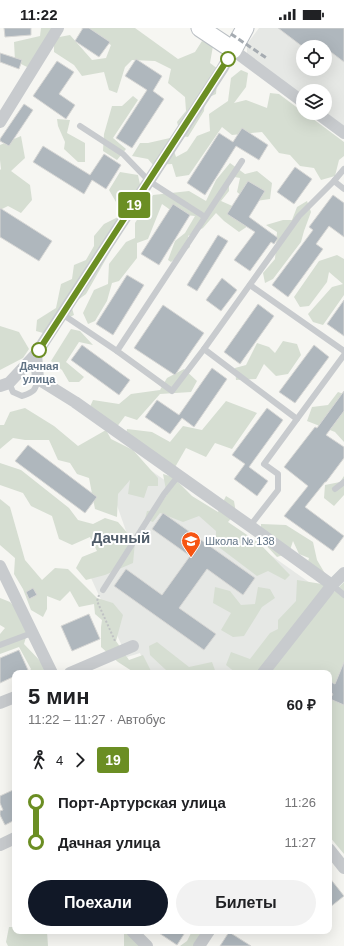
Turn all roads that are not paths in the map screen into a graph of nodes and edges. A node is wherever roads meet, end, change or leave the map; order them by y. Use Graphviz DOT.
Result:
graph roads {
  1 [pos="58,28"];
  2 [pos="200,28"];
  3 [pos="245,28"];
  4 [pos="233,50"];
  5 [pos="296,97"];
  6 [pos="326,120"];
  7 [pos="0,122"];
  8 [pos="80,126"];
  9 [pos="344,133"];
  10 [pos="242,161"];
  11 [pos="344,169"];
  12 [pos="149,181"];
  13 [pos="334,181"];
  14 [pos="344,189"];
  15 [pos="205,217"];
  16 [pos="250,284"];
  17 [pos="62,314"];
  18 [pos="204,349"];
  19 [pos="117,351"];
  20 [pos="344,351"];
  21 [pos="36,354"];
  22 [pos="344,355"];
  23 [pos="38,380"];
  24 [pos="5,385"];
  25 [pos="297,418"];
  26 [pos="178,475"];
  27 [pos="344,482"];
  28 [pos="335,489"];
  29 [pos="250,526"];
  30 [pos="0,566"];
  31 [pos="344,573"];
  32 [pos="332,585"];
  33 [pos="104,590"];
  34 [pos="344,595"];
  35 [pos="32,633"];
  36 [pos="0,645"];
  37 [pos="133,646"];
  38 [pos="50,670"];
  39 [pos="77,670"];
  40 [pos="265,670"];
  41 [pos="12,698"];
  42 [pos="0,703"];
  43 [pos="12,840"];
  44 [pos="0,846"];
  45 [pos="332,853"];
  46 [pos="344,868"];
  47 [pos="135,934"];
  48 [pos="207,934"];
  49 [pos="147,946"];
  50 [pos="199,946"];
  1 -- 7 [label="street"];
  2 -- 4 [label="street"];
  3 -- 4 [label="street"];
  4 -- 5 [label="street"];
  4 -- 12 [label="street"];
  6 -- 9 [label="street"];
  8 -- 12 [label="lane"];
  10 -- 15 [label="lane"];
  11 -- 13 [label="lane"];
  12 -- 15 [label="lane"];
  12 -- 17 [label="street"];
  13 -- 14 [label="lane"];
  13 -- 16 [label="lane"];
  15 -- 19 [label="lane"];
  16 -- 18 [label="lane"];
  16 -- 20 [label="lane"];
  17 -- 19 [label="lane"];
  17 -- 21 [label="street"];
  18 -- 19 [label="lane"];
  18 -- 25 [label="lane"];
  21 -- 23 [label="street"];
  21 -- 24 [label="street"];
  22 -- 25 [label="lane"];
  23 -- 24 [label="lane"];
  23 -- 26 [label="street"];
  25 -- 29 [label="lane"];
  26 -- 29 [label="street"];
  26 -- 33 [label="lane"];
  27 -- 28 [label="lane"];
  29 -- 32 [label="street"];
  30 -- 35 [label="street"];
  31 -- 32 [label="street"];
  32 -- 34 [label="lane"];
  32 -- 40 [label="street"];
  35 -- 36 [label="lane"];
  35 -- 38 [label="street"];
  37 -- 39 [label="street"];
  41 -- 42 [label="street"];
  43 -- 44 [label="street"];
  45 -- 46 [label="street"];
  47 -- 49 [label="street"];
  48 -- 50 [label="street"];
}
